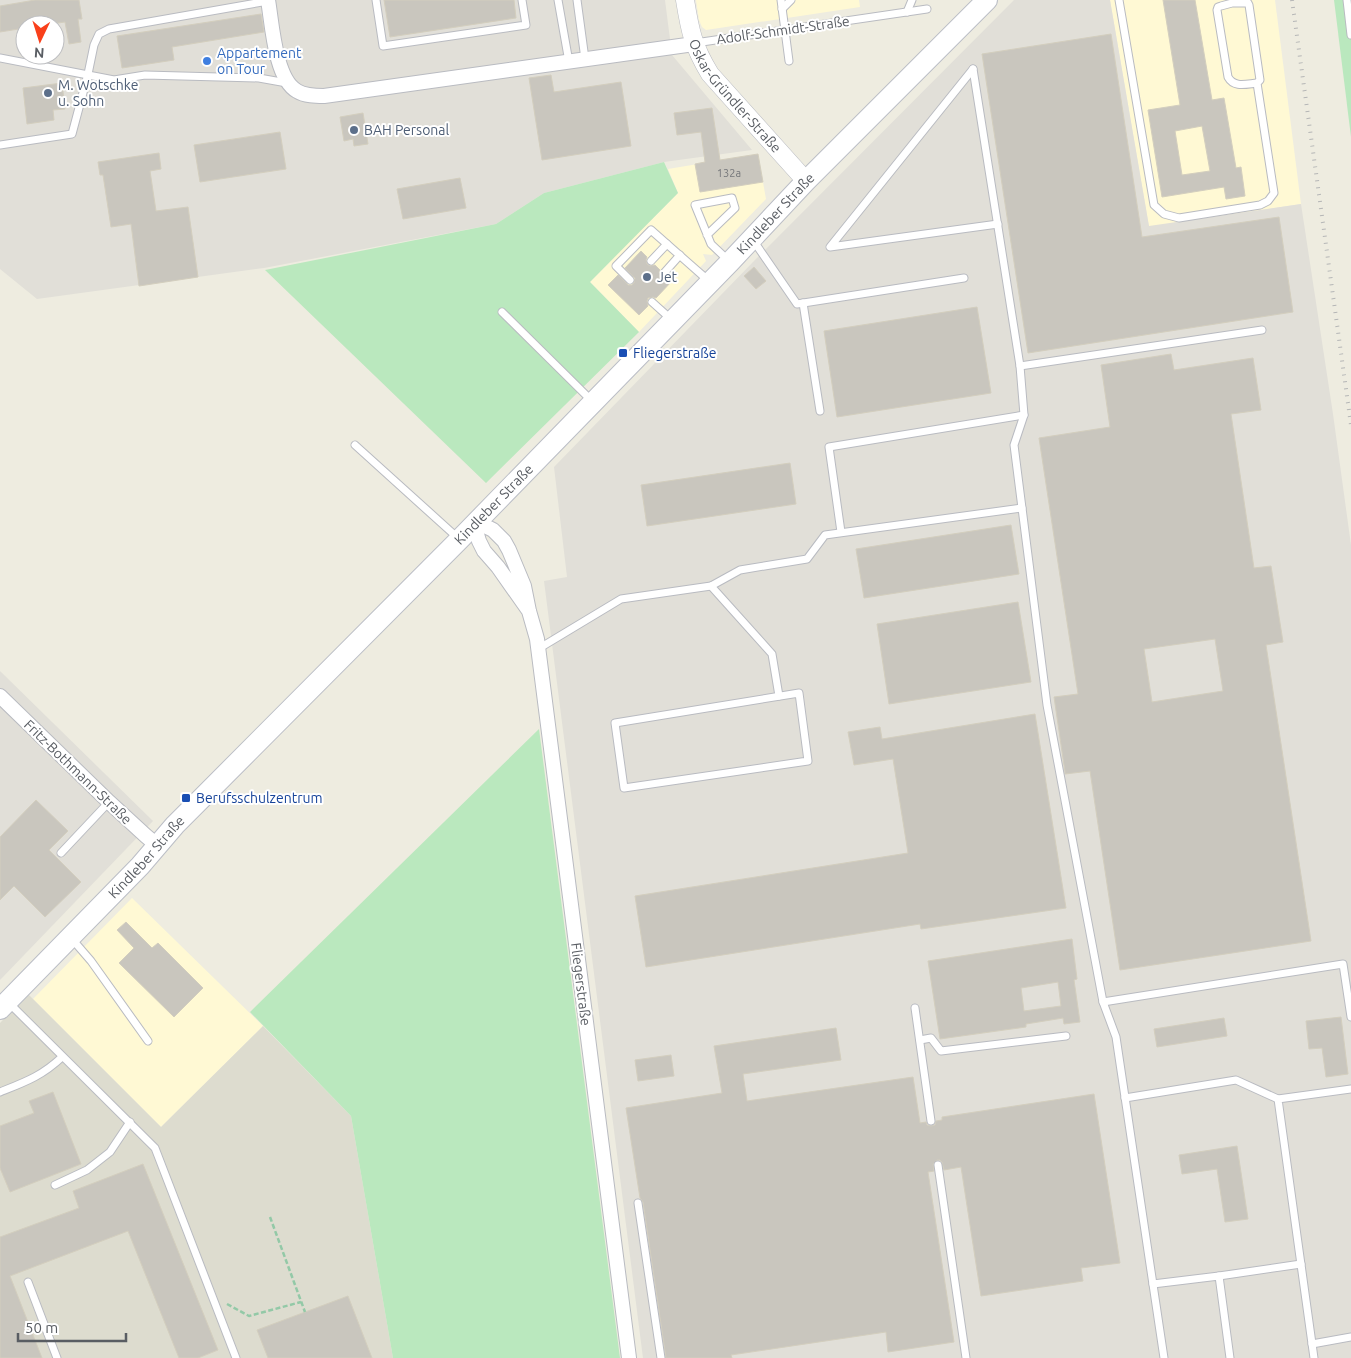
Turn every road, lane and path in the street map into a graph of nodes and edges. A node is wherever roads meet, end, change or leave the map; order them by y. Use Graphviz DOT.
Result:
graph roads {
  1 [pos="268,0"];
  2 [pos="376,0"];
  3 [pos="522,0"];
  4 [pos="577,0"];
  5 [pos="685,0"];
  6 [pos="781,0"];
  7 [pos="791,0"];
  8 [pos="912,0"];
  9 [pos="987,0"];
  10 [pos="1119,0"];
  11 [pos="1347,0"];
  12 [pos="557,2"];
  13 [pos="1231,2"];
  14 [pos="782,9"];
  15 [pos="927,9"];
  16 [pos="907,12"];
  17 [pos="785,30"];
  18 [pos="1351,35"];
  19 [pos="694,44"];
  20 [pos="0,58"];
  21 [pos="585,59"];
  22 [pos="789,61"];
  23 [pos="569,62"];
  24 [pos="88,74"];
  25 [pos="287,83"];
  26 [pos="1257,83"];
  27 [pos="0,145"];
  28 [pos="806,181"];
  29 [pos="998,224"];
  30 [pos="707,235"];
  31 [pos="752,239"];
  32 [pos="667,244"];
  33 [pos="680,256"];
  34 [pos="651,261"];
  35 [pos="730,262"];
  36 [pos="664,273"];
  37 [pos="964,278"];
  38 [pos="630,280"];
  39 [pos="710,282"];
  40 [pos="652,302"];
  41 [pos="803,304"];
  42 [pos="502,312"];
  43 [pos="673,320"];
  44 [pos="1262,330"];
  45 [pos="1020,366"];
  46 [pos="593,402"];
  47 [pos="820,411"];
  48 [pos="1024,415"];
  49 [pos="355,445"];
  50 [pos="1022,508"];
  51 [pos="474,524"];
  52 [pos="841,532"];
  53 [pos="459,540"];
  54 [pos="711,586"];
  55 [pos="529,611"];
  56 [pos="538,650"];
  57 [pos="0,696"];
  58 [pos="779,696"];
  59 [pos="108,802"];
  60 [pos="158,846"];
  61 [pos="61,853"];
  62 [pos="70,937"];
  63 [pos="1103,1002"];
  64 [pos="4,1005"];
  65 [pos="915,1008"];
  66 [pos="1351,1017"];
  67 [pos="1066,1036"];
  68 [pos="920,1040"];
  69 [pos="148,1041"];
  70 [pos="62,1057"];
  71 [pos="1351,1089"];
  72 [pos="0,1092"];
  73 [pos="1125,1098"];
  74 [pos="1278,1099"];
  75 [pos="931,1121"];
  76 [pos="130,1122"];
  77 [pos="938,1165"];
  78 [pos="55,1184"];
  79 [pos="638,1203"];
  80 [pos="270,1216"];
  81 [pos="1301,1264"];
  82 [pos="1219,1276"];
  83 [pos="28,1282"];
  84 [pos="1153,1284"];
  85 [pos="213,1296"];
  86 [pos="301,1302"];
  87 [pos="305,1312"];
  88 [pos="1351,1337"];
  89 [pos="1312,1344"];
  90 [pos="57,1358"];
  91 [pos="236,1358"];
  92 [pos="629,1358"];
  93 [pos="660,1358"];
  94 [pos="966,1358"];
  95 [pos="1164,1358"];
  96 [pos="1230,1358"];
  97 [pos="1314,1358"];
  1 -- 24 [label="lane"];
  1 -- 25 [label="street"];
  2 -- 3 [label="lane"];
  4 -- 21 [label="lane"];
  5 -- 19 [label="street, Oskar-Gründler-Straße"];
  6 -- 14 [label="lane"];
  7 -- 14 [label="lane"];
  8 -- 16 [label="lane"];
  9 -- 28 [label="main road, Kindleber Straße"];
  10 -- 26 [label="lane"];
  11 -- 18 [label="lane"];
  12 -- 23 [label="lane"];
  13 -- 26 [label="lane"];
  13 -- 26 [label="lane"];
  14 -- 17 [label="lane"];
  15 -- 16 [label="lane, Adolf-Schmidt-Straße"];
  16 -- 17 [label="lane, Adolf-Schmidt-Straße"];
  17 -- 19 [label="lane, Adolf-Schmidt-Straße"];
  17 -- 22 [label="lane"];
  19 -- 21 [label="street, Adolf-Schmidt-Straße"];
  19 -- 28 [label="street, Oskar-Gründler-Straße"];
  20 -- 24 [label="lane"];
  21 -- 23 [label="street, Adolf-Schmidt-Straße"];
  23 -- 25 [label="street, Adolf-Schmidt-Straße"];
  24 -- 25 [label="lane"];
  24 -- 27 [label="lane"];
  28 -- 31 [label="main road, Kindleber Straße"];
  29 -- 29 [label="lane"];
  29 -- 45 [label="lane"];
  30 -- 30 [label="lane"];
  30 -- 35 [label="lane"];
  31 -- 35 [label="main road, Kindleber Straße"];
  31 -- 41 [label="lane"];
  32 -- 33 [label="lane"];
  32 -- 34 [label="lane"];
  32 -- 38 [label="lane"];
  33 -- 36 [label="lane"];
  33 -- 39 [label="lane"];
  35 -- 39 [label="main road, Kindleber Straße"];
  37 -- 41 [label="lane"];
  39 -- 43 [label="main road, Kindleber Straße"];
  40 -- 43 [label="lane"];
  41 -- 47 [label="lane"];
  42 -- 46 [label="lane"];
  43 -- 46 [label="main road, Kindleber Straße"];
  44 -- 45 [label="lane"];
  45 -- 48 [label="lane"];
  46 -- 51 [label="main road, Kindleber Straße"];
  48 -- 50 [label="lane"];
  48 -- 52 [label="lane"];
  49 -- 53 [label="lane"];
  50 -- 52 [label="lane"];
  50 -- 63 [label="lane"];
  51 -- 53 [label="main road, Kindleber Straße"];
  51 -- 55 [label="street, Fliegerstraße"];
  51 -- 55 [label="street, Fliegerstraße"];
  52 -- 54 [label="lane"];
  53 -- 60 [label="main road, Kindleber Straße"];
  54 -- 56 [label="lane"];
  54 -- 58 [label="lane"];
  55 -- 56 [label="street, Fliegerstraße"];
  56 -- 92 [label="street, Fliegerstraße"];
  57 -- 59 [label="street, Fritz-Bothmann-Straße"];
  58 -- 58 [label="lane"];
  59 -- 60 [label="street, Fritz-Bothmann-Straße"];
  59 -- 61 [label="lane"];
  60 -- 62 [label="main road, Kindleber Straße"];
  62 -- 64 [label="main road, Kindleber Straße"];
  62 -- 69 [label="lane"];
  63 -- 66 [label="lane"];
  63 -- 73 [label="lane"];
  64 -- 70 [label="lane"];
  65 -- 68 [label="lane"];
  67 -- 68 [label="lane"];
  68 -- 75 [label="lane"];
  70 -- 72 [label="lane"];
  70 -- 76 [label="lane"];
  71 -- 74 [label="lane"];
  73 -- 74 [label="lane"];
  73 -- 84 [label="lane"];
  74 -- 81 [label="lane"];
  76 -- 78 [label="lane"];
  76 -- 85 [label="lane"];
  77 -- 94 [label="lane"];
  79 -- 93 [label="lane"];
  80 -- 86 [label="path"];
  81 -- 82 [label="lane"];
  81 -- 89 [label="lane"];
  82 -- 84 [label="lane"];
  82 -- 96 [label="lane"];
  83 -- 90 [label="lane"];
  84 -- 95 [label="lane"];
  85 -- 86 [label="path"];
  85 -- 91 [label="lane"];
  86 -- 87 [label="path"];
  88 -- 89 [label="lane"];
  89 -- 97 [label="lane"];
}
